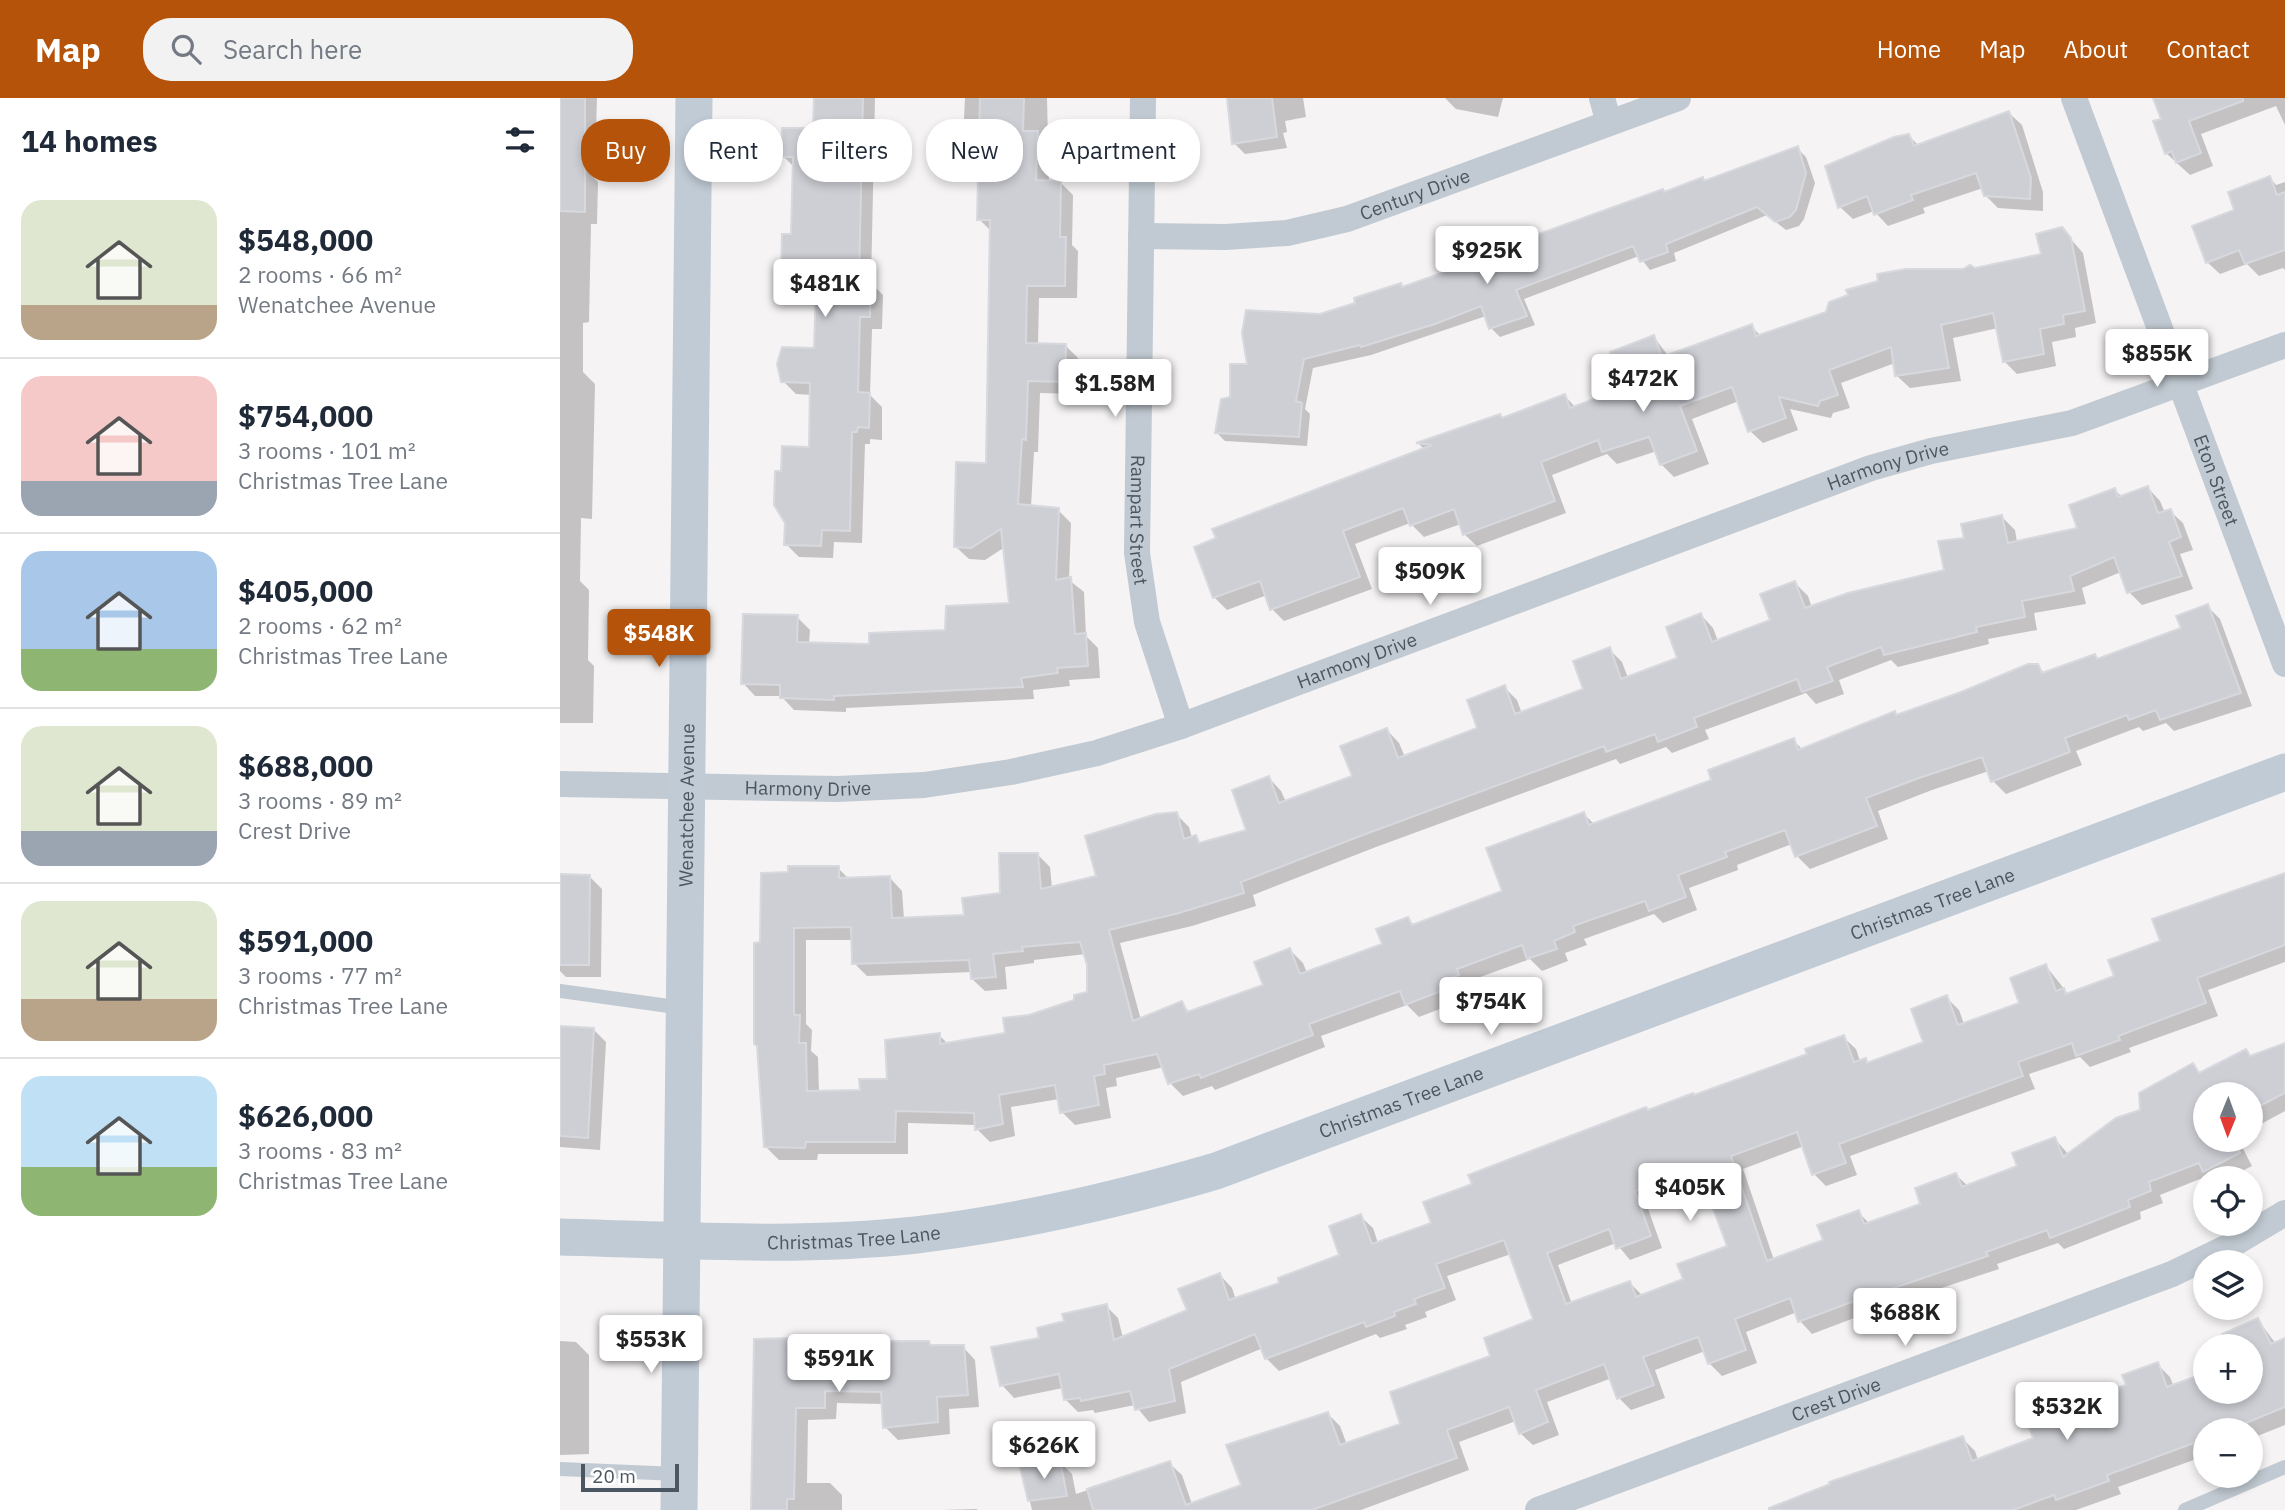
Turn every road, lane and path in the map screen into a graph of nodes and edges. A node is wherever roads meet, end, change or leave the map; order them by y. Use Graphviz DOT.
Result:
graph roads {
  1 [pos="694,98"];
  2 [pos="1143,98"];
  3 [pos="1678,98"];
  4 [pos="2074,98"];
  5 [pos="1605,110"];
  6 [pos="1141,236"];
  7 [pos="2285,345"];
  8 [pos="2180,384"];
  9 [pos="2285,664"];
  10 [pos="1181,726"];
  11 [pos="2285,772"];
  12 [pos="560,784"];
  13 [pos="687,788"];
  14 [pos="560,991"];
  15 [pos="684,1008"];
  16 [pos="2285,1213"];
  17 [pos="560,1237"];
  18 [pos="682,1240"];
  19 [pos="2285,1467"];
  20 [pos="560,1469"];
  21 [pos="679,1474"];
  22 [pos="679,1510"];
  23 [pos="1538,1510"];
  24 [pos="2185,1510"];
  1 -- 13 [label="street, Wenatchee Avenue"];
  2 -- 6 [label="street, Rampart Street"];
  3 -- 5 [label="street, Century Drive"];
  4 -- 8 [label="street, Eton Street"];
  5 -- 6 [label="street, Century Drive"];
  6 -- 10 [label="street, Rampart Street"];
  7 -- 8 [label="street, Harmony Drive"];
  8 -- 9 [label="street, Eton Street"];
  8 -- 10 [label="street, Harmony Drive"];
  10 -- 13 [label="street, Harmony Drive"];
  11 -- 18 [label="street, Christmas Tree Lane"];
  12 -- 13 [label="street, Harmony Drive"];
  13 -- 15 [label="street, Wenatchee Avenue"];
  14 -- 15 [label="lane"];
  15 -- 18 [label="street, Wenatchee Avenue"];
  16 -- 23 [label="street, Crest Drive"];
  17 -- 18 [label="street, Christmas Tree Lane"];
  18 -- 21 [label="street, Wenatchee Avenue"];
  19 -- 24 [label="lane"];
  20 -- 21 [label="lane"];
  21 -- 22 [label="street, Wenatchee Avenue"];
}
